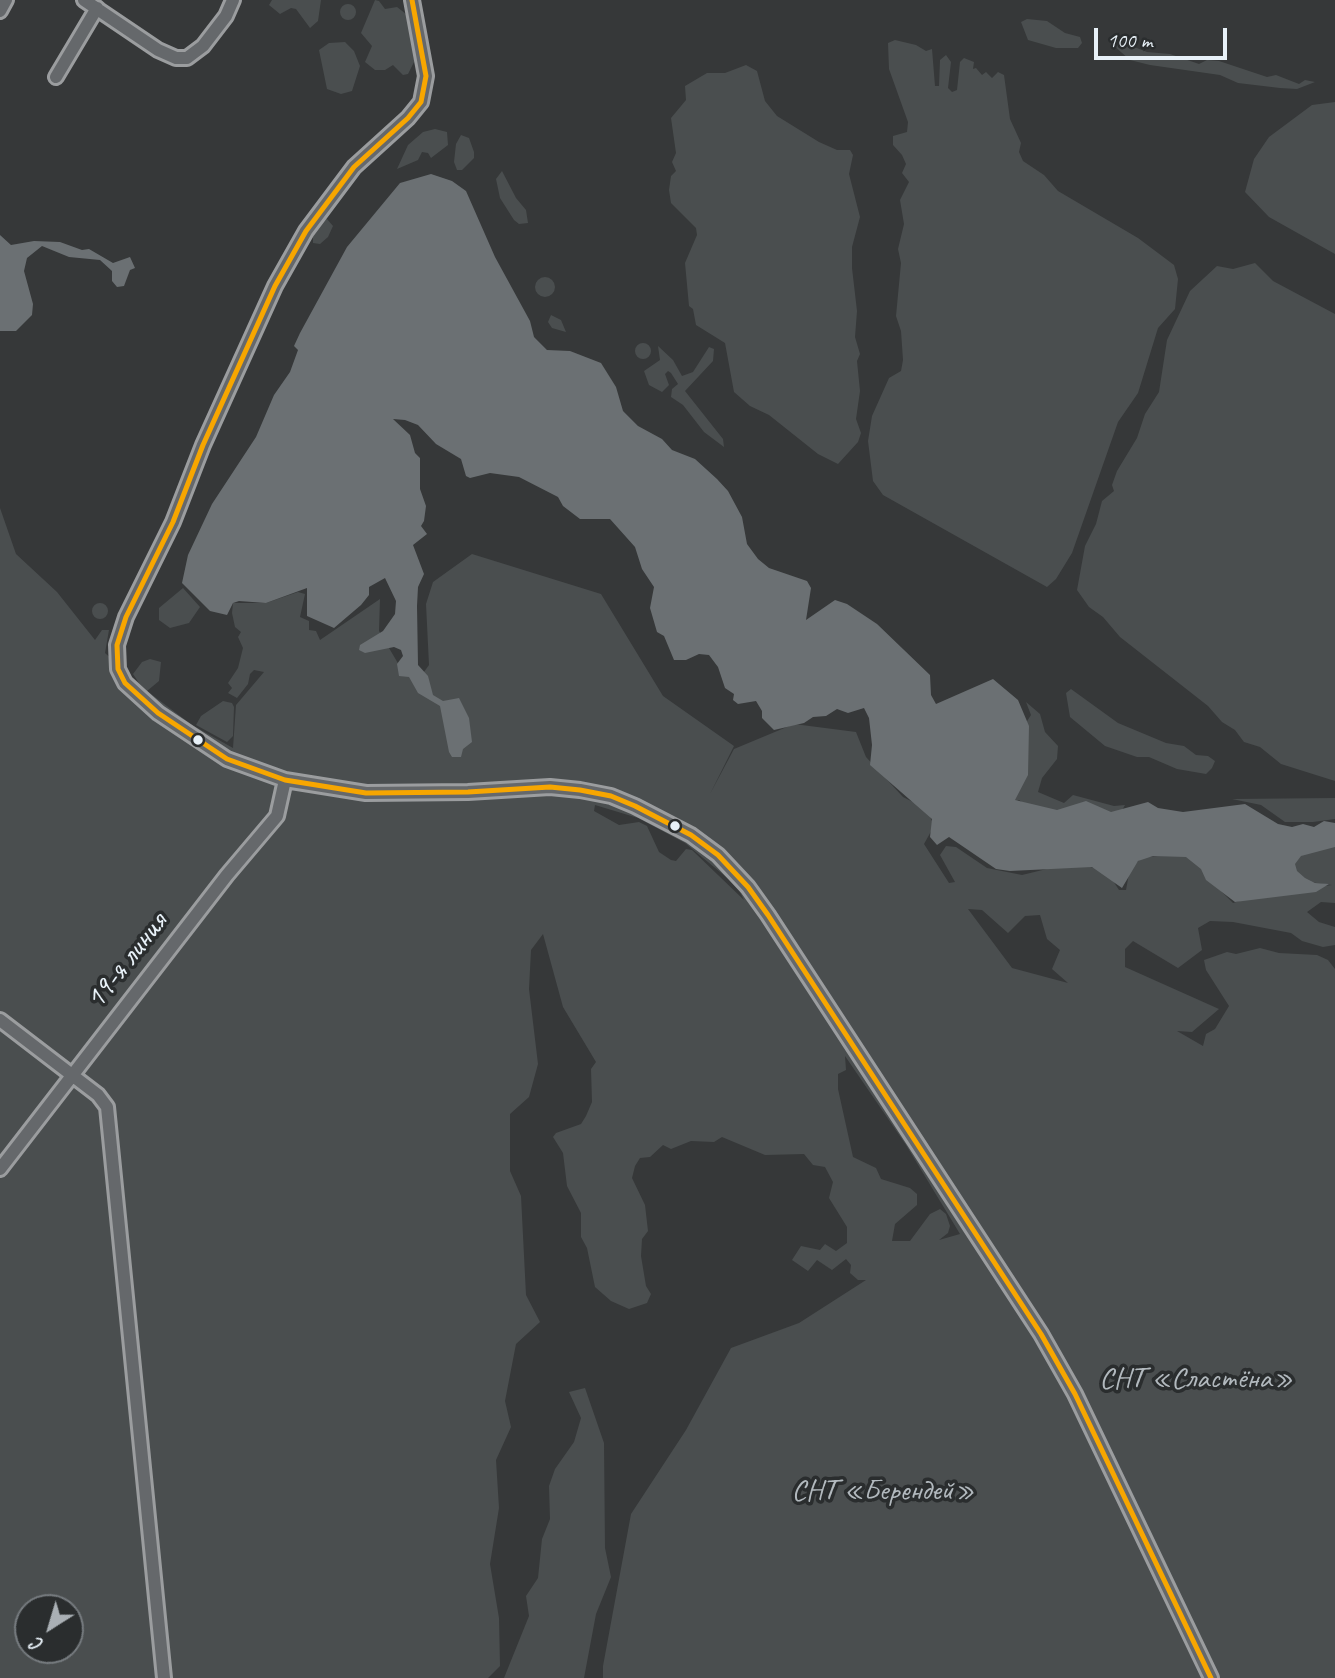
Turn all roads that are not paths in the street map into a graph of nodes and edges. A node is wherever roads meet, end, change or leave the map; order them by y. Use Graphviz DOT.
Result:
graph roads {
  1 [pos="6,0"];
  2 [pos="84,0"];
  3 [pos="233,0"];
  4 [pos="412,0"];
  5 [pos="97,8"];
  6 [pos="0,11"];
  7 [pos="57,77"];
  8 [pos="285,780"];
  9 [pos="0,1020"];
  10 [pos="71,1076"];
  11 [pos="0,1169"];
  12 [pos="164,1678"];
  13 [pos="1211,1678"];
  1 -- 6 [label="street"];
  2 -- 5 [label="street"];
  3 -- 5 [label="street"];
  4 -- 8 [label="street"];
  5 -- 7 [label="street"];
  8 -- 10 [label="street, 19-я линия"];
  8 -- 13 [label="street"];
  9 -- 10 [label="street"];
  10 -- 11 [label="street, 19-я линия"];
  10 -- 12 [label="street"];
}
